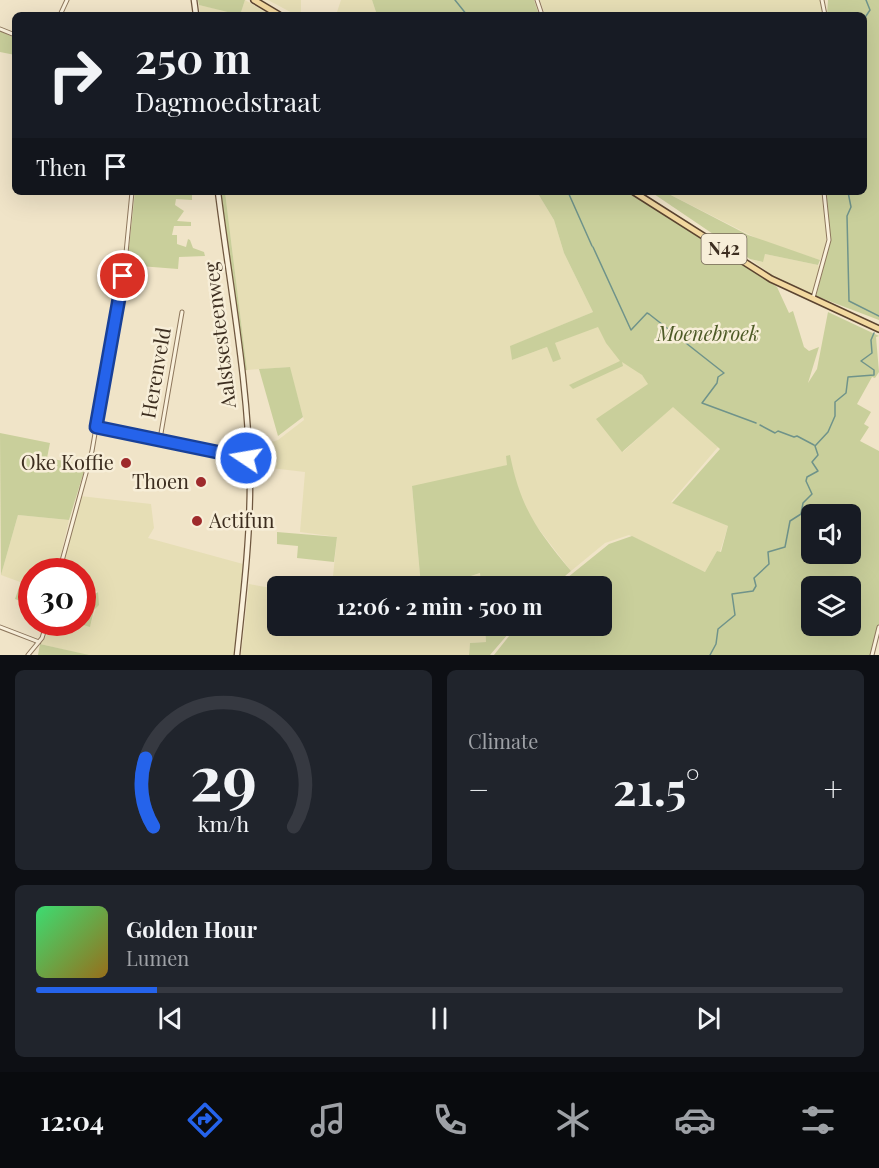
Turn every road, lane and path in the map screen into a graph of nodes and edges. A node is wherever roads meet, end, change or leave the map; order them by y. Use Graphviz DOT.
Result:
graph roads {
  1 [pos="254,0"];
  2 [pos="274,12"];
  3 [pos="132,195"];
  4 [pos="218,195"];
  5 [pos="639,195"];
  6 [pos="824,195"];
  7 [pos="815,300"];
  8 [pos="182,312"];
  9 [pos="879,329"];
  10 [pos="96,427"];
  11 [pos="160,439"];
  12 [pos="249,458"];
  13 [pos="63,558"];
  14 [pos="0,627"];
  15 [pos="879,627"];
  16 [pos="41,636"];
  17 [pos="39,642"];
  18 [pos="28,655"];
  19 [pos="237,655"];
  20 [pos="872,655"];
  1 -- 2 [label="main road"];
  3 -- 10 [label="street"];
  4 -- 12 [label="main road, Aalstsesteenweg"];
  5 -- 7 [label="main road, N42"];
  6 -- 7 [label="street"];
  7 -- 9 [label="main road, N42"];
  8 -- 11 [label="street, Herenveld"];
  10 -- 11 [label="street, Herenveld"];
  10 -- 13 [label="street"];
  11 -- 12 [label="street, Herenveld"];
  12 -- 19 [label="main road, Aalstsesteenweg"];
  14 -- 17 [label="street"];
  15 -- 20 [label="street"];
  16 -- 17 [label="street"];
  17 -- 18 [label="street"];
}
